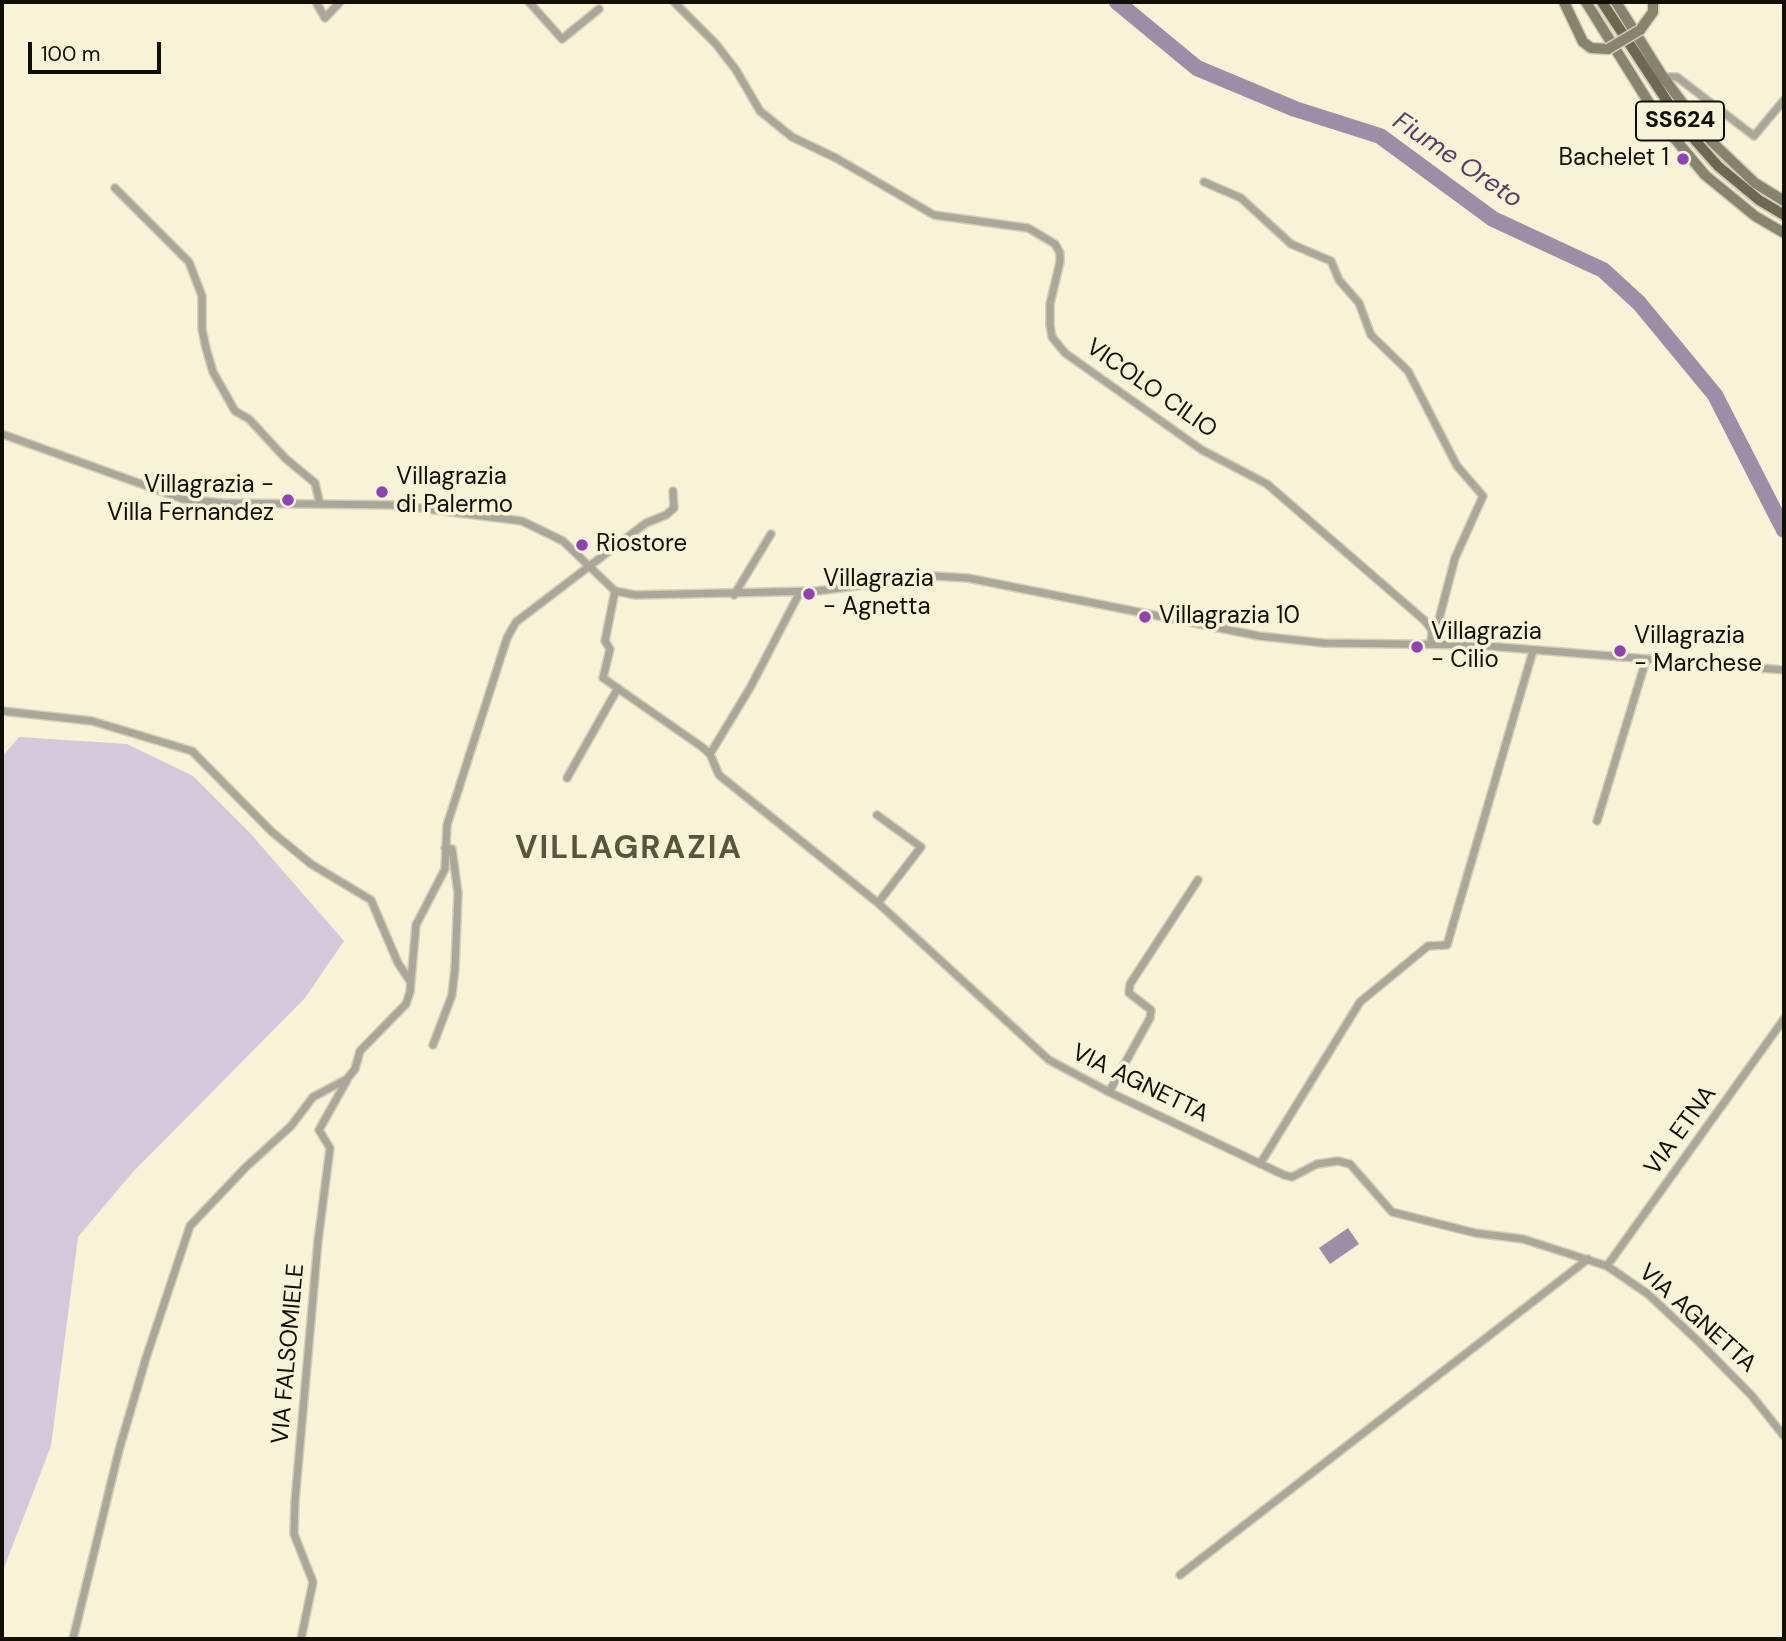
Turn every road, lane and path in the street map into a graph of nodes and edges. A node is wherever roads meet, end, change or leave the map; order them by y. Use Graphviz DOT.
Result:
graph roads {
  1 [pos="316,2"];
  2 [pos="340,2"];
  3 [pos="529,2"];
  4 [pos="674,2"];
  5 [pos="1564,2"];
  6 [pos="1586,2"];
  7 [pos="1602,2"];
  8 [pos="1616,2"];
  9 [pos="1653,2"];
  10 [pos="599,9"];
  11 [pos="1663,77"];
  12 [pos="1784,100"];
  13 [pos="1203,182"];
  14 [pos="115,188"];
  15 [pos="1784,201"];
  16 [pos="1784,215"];
  17 [pos="1784,233"];
  18 [pos="2,434"];
  19 [pos="673,491"];
  20 [pos="320,503"];
  21 [pos="771,534"];
  22 [pos="588,566"];
  23 [pos="615,590"];
  24 [pos="800,592"];
  25 [pos="734,595"];
  26 [pos="1432,629"];
  27 [pos="1431,642"];
  28 [pos="1533,650"];
  29 [pos="1646,660"];
  30 [pos="1784,670"];
  31 [pos="618,688"];
  32 [pos="2,711"];
  33 [pos="710,754"];
  34 [pos="567,778"];
  35 [pos="877,815"];
  36 [pos="1597,821"];
  37 [pos="445,848"];
  38 [pos="1198,880"];
  39 [pos="878,903"];
  40 [pos="410,981"];
  41 [pos="1784,1019"];
  42 [pos="433,1045"];
  43 [pos="347,1079"];
  44 [pos="1109,1092"];
  45 [pos="1260,1164"];
  46 [pos="1588,1258"];
  47 [pos="1607,1266"];
  48 [pos="1784,1436"];
  49 [pos="1180,1575"];
  50 [pos="73,1639"];
  51 [pos="301,1639"];
  1 -- 2 [label="street"];
  3 -- 10 [label="street"];
  4 -- 26 [label="street, VICOLO CILIO"];
  5 -- 9 [label="main road, bridge"];
  6 -- 17 [label="main road"];
  7 -- 16 [label="main road, SS624"];
  8 -- 11 [label="main road"];
  11 -- 12 [label="street"];
  11 -- 15 [label="main road"];
  13 -- 26 [label="street"];
  14 -- 20 [label="street"];
  18 -- 20 [label="street"];
  19 -- 22 [label="street"];
  20 -- 22 [label="street"];
  21 -- 25 [label="street"];
  22 -- 23 [label="street"];
  22 -- 37 [label="street"];
  23 -- 25 [label="street"];
  23 -- 31 [label="street, VIA AGNETTA"];
  24 -- 25 [label="street"];
  24 -- 27 [label="street"];
  24 -- 33 [label="street"];
  26 -- 27 [label="street"];
  27 -- 28 [label="street"];
  28 -- 29 [label="street"];
  28 -- 45 [label="street"];
  29 -- 30 [label="street"];
  29 -- 36 [label="street"];
  31 -- 33 [label="street, VIA AGNETTA"];
  31 -- 34 [label="street"];
  32 -- 40 [label="street"];
  33 -- 39 [label="street, VIA AGNETTA"];
  35 -- 39 [label="street"];
  37 -- 40 [label="street"];
  37 -- 42 [label="street"];
  38 -- 44 [label="street"];
  39 -- 44 [label="street, VIA AGNETTA"];
  40 -- 43 [label="street"];
  41 -- 47 [label="street, VIA ETNA"];
  43 -- 50 [label="street"];
  43 -- 51 [label="street, VIA FALSOMIELE"];
  44 -- 45 [label="street, VIA AGNETTA"];
  45 -- 46 [label="street, VIA AGNETTA"];
  46 -- 47 [label="street, VIA AGNETTA"];
  46 -- 49 [label="street"];
  47 -- 48 [label="street, VIA AGNETTA"];
}
